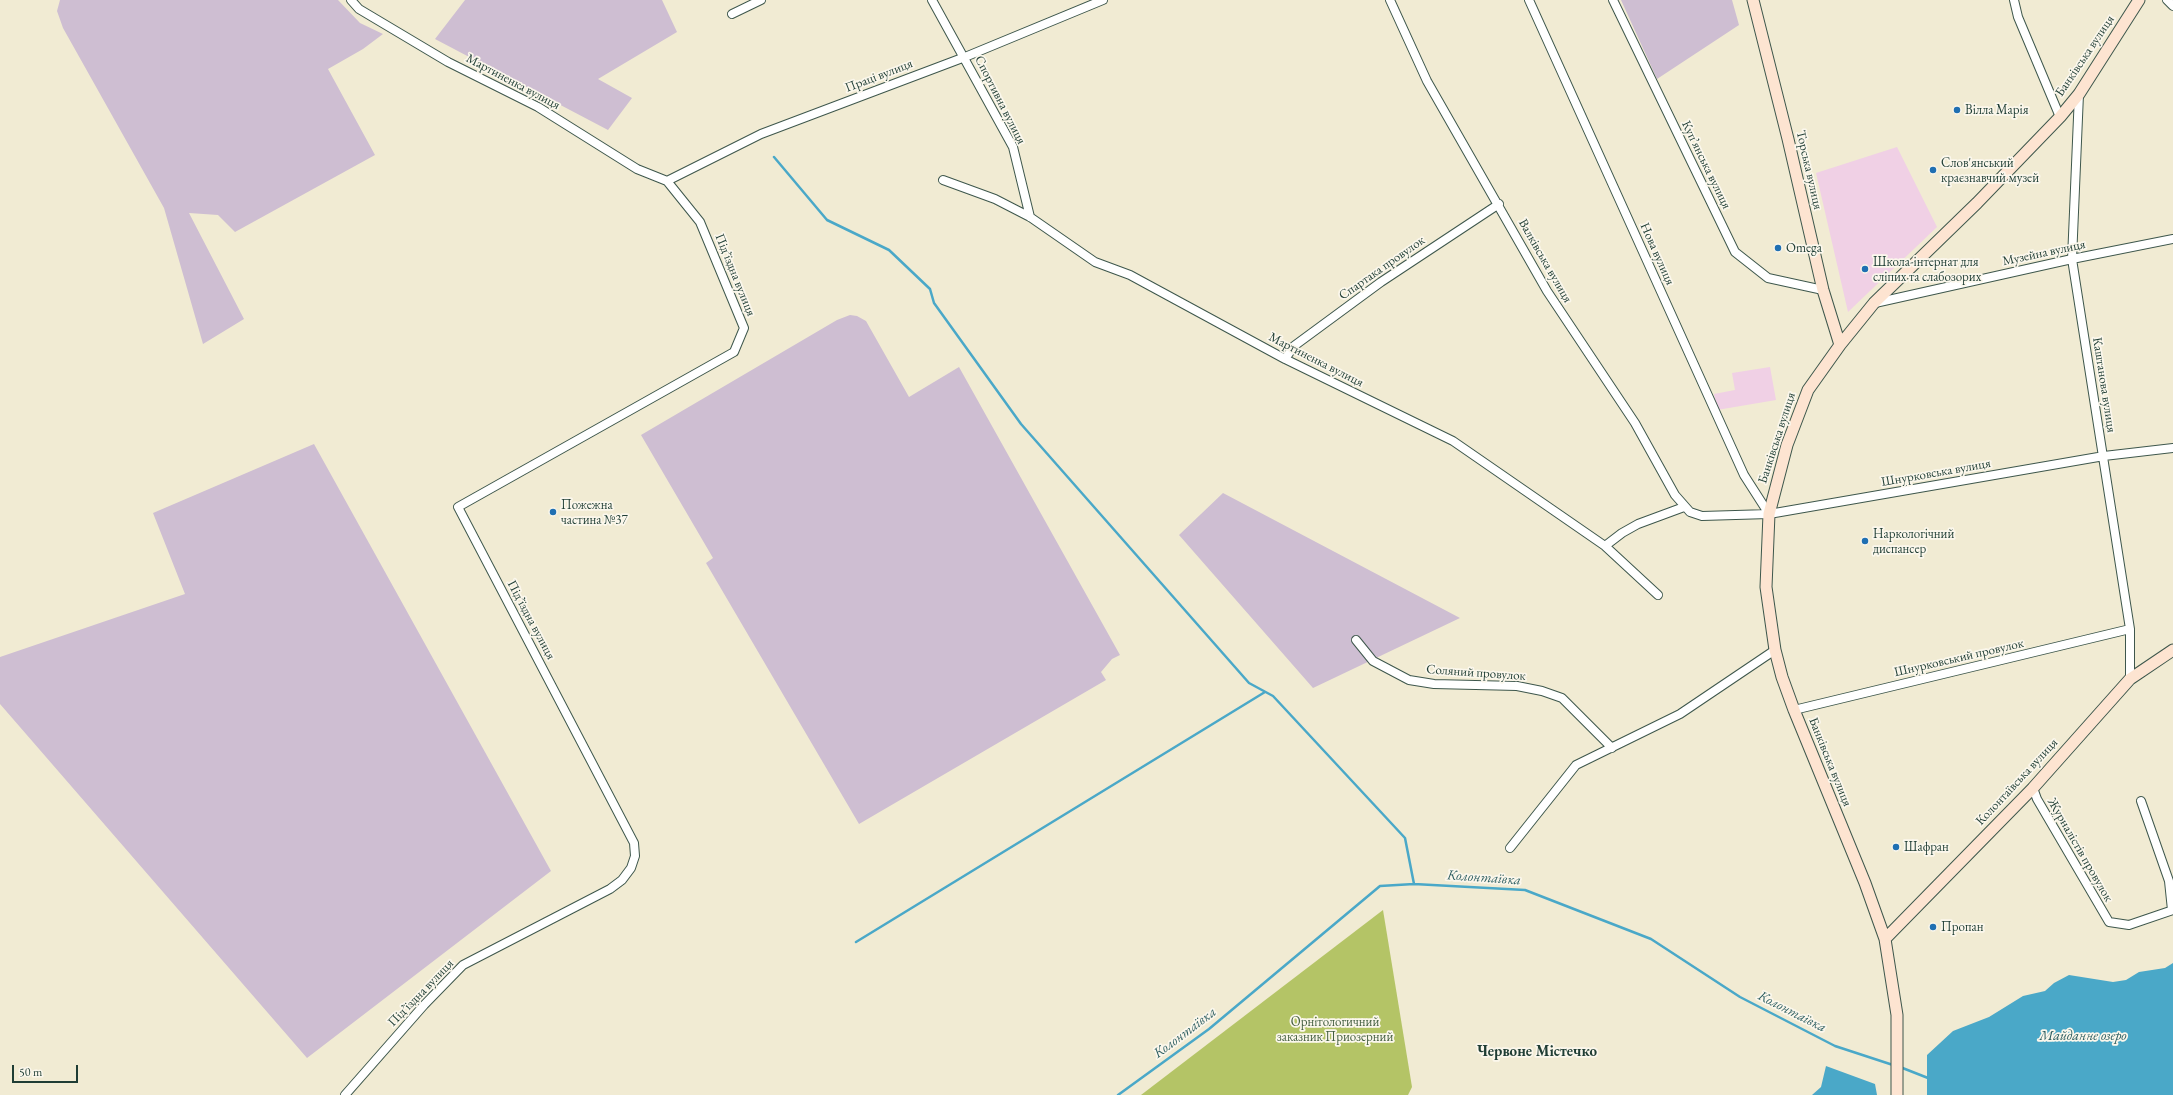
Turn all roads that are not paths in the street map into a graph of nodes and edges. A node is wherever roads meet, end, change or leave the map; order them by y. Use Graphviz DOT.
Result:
graph roads {
  1 [pos="351,0"];
  2 [pos="762,0"];
  3 [pos="932,0"];
  4 [pos="1103,0"];
  5 [pos="1390,0"];
  6 [pos="1529,0"];
  7 [pos="1613,0"];
  8 [pos="1754,0"];
  9 [pos="2014,0"];
  10 [pos="2167,0"];
  11 [pos="2137,1"];
  12 [pos="2173,6"];
  13 [pos="732,14"];
  14 [pos="965,57"];
  15 [pos="2079,94"];
  16 [pos="2060,117"];
  17 [pos="943,180"];
  18 [pos="667,181"];
  19 [pos="1498,204"];
  20 [pos="1030,217"];
  21 [pos="2173,239"];
  22 [pos="2072,259"];
  23 [pos="1823,290"];
  24 [pos="1874,303"];
  25 [pos="1840,345"];
  26 [pos="1285,359"];
  27 [pos="2173,448"];
  28 [pos="2104,456"];
  29 [pos="1684,507"];
  30 [pos="1768,514"];
  31 [pos="1702,516"];
  32 [pos="1605,546"];
  33 [pos="1658,595"];
  34 [pos="2130,629"];
  35 [pos="1356,640"];
  36 [pos="1776,650"];
  37 [pos="2173,650"];
  38 [pos="2130,679"];
  39 [pos="1794,710"];
  40 [pos="1612,748"];
  41 [pos="2033,788"];
  42 [pos="2141,801"];
  43 [pos="1510,848"];
  44 [pos="2172,910"];
  45 [pos="1885,939"];
  46 [pos="1897,1094"];
  47 [pos="345,1095"];
  1 -- 18 [label="street, Мартиненка вулиця"];
  2 -- 13 [label="street"];
  3 -- 14 [label="street, Спортивна вулиця"];
  4 -- 14 [label="street, Праці вулиця"];
  5 -- 19 [label="street, Валківська вулиця"];
  6 -- 30 [label="street, Нова вулиця"];
  7 -- 23 [label="street, Куп’янська вулиця"];
  8 -- 23 [label="main road, Торська вулиця"];
  9 -- 16 [label="street"];
  10 -- 12 [label="street"];
  11 -- 15 [label="main road, Банківська вулиця"];
  14 -- 18 [label="street, Праці вулиця"];
  14 -- 20 [label="street, Спортивна вулиця"];
  15 -- 16 [label="main road, Банківська вулиця"];
  15 -- 22 [label="street, Каштанова вулиця"];
  16 -- 24 [label="main road, Банківська вулиця"];
  17 -- 20 [label="street, Мартиненка вулиця"];
  18 -- 47 [label="street, Під’їздна вулиця"];
  19 -- 26 [label="street, Спартака провулок"];
  19 -- 29 [label="street, Валківська вулиця"];
  20 -- 26 [label="street, Мартиненка вулиця"];
  21 -- 22 [label="street, Музейна вулиця"];
  22 -- 24 [label="street, Музейна вулиця"];
  22 -- 28 [label="street, Каштанова вулиця"];
  23 -- 25 [label="main road, Торська вулиця"];
  24 -- 25 [label="main road, Банківська вулиця"];
  25 -- 30 [label="main road, Банківська вулиця"];
  26 -- 32 [label="street, Мартиненка вулиця"];
  27 -- 28 [label="street, Шнурковська вулиця"];
  28 -- 30 [label="street, Шнурковська вулиця"];
  28 -- 34 [label="street, Каштанова вулиця"];
  29 -- 31 [label="street, Валківська вулиця"];
  29 -- 32 [label="street"];
  30 -- 31 [label="street, Шнурковська вулиця"];
  30 -- 36 [label="main road, Банківська вулиця"];
  32 -- 33 [label="street, Мартиненка вулиця"];
  34 -- 38 [label="street, Каштанова вулиця"];
  34 -- 39 [label="street, Шнурковський провулок"];
  35 -- 40 [label="street, Соляний провулок"];
  36 -- 39 [label="main road, Банківська вулиця"];
  36 -- 40 [label="street"];
  37 -- 38 [label="main road, Колонтаївська вулиця"];
  38 -- 41 [label="main road, Колонтаївська вулиця"];
  39 -- 45 [label="main road, Банківська вулиця"];
  40 -- 43 [label="street"];
  41 -- 44 [label="street, Журналістів провулок"];
  41 -- 45 [label="main road, Колонтаївська вулиця"];
  42 -- 44 [label="street"];
  45 -- 46 [label="main road, Банківська вулиця"];
}
